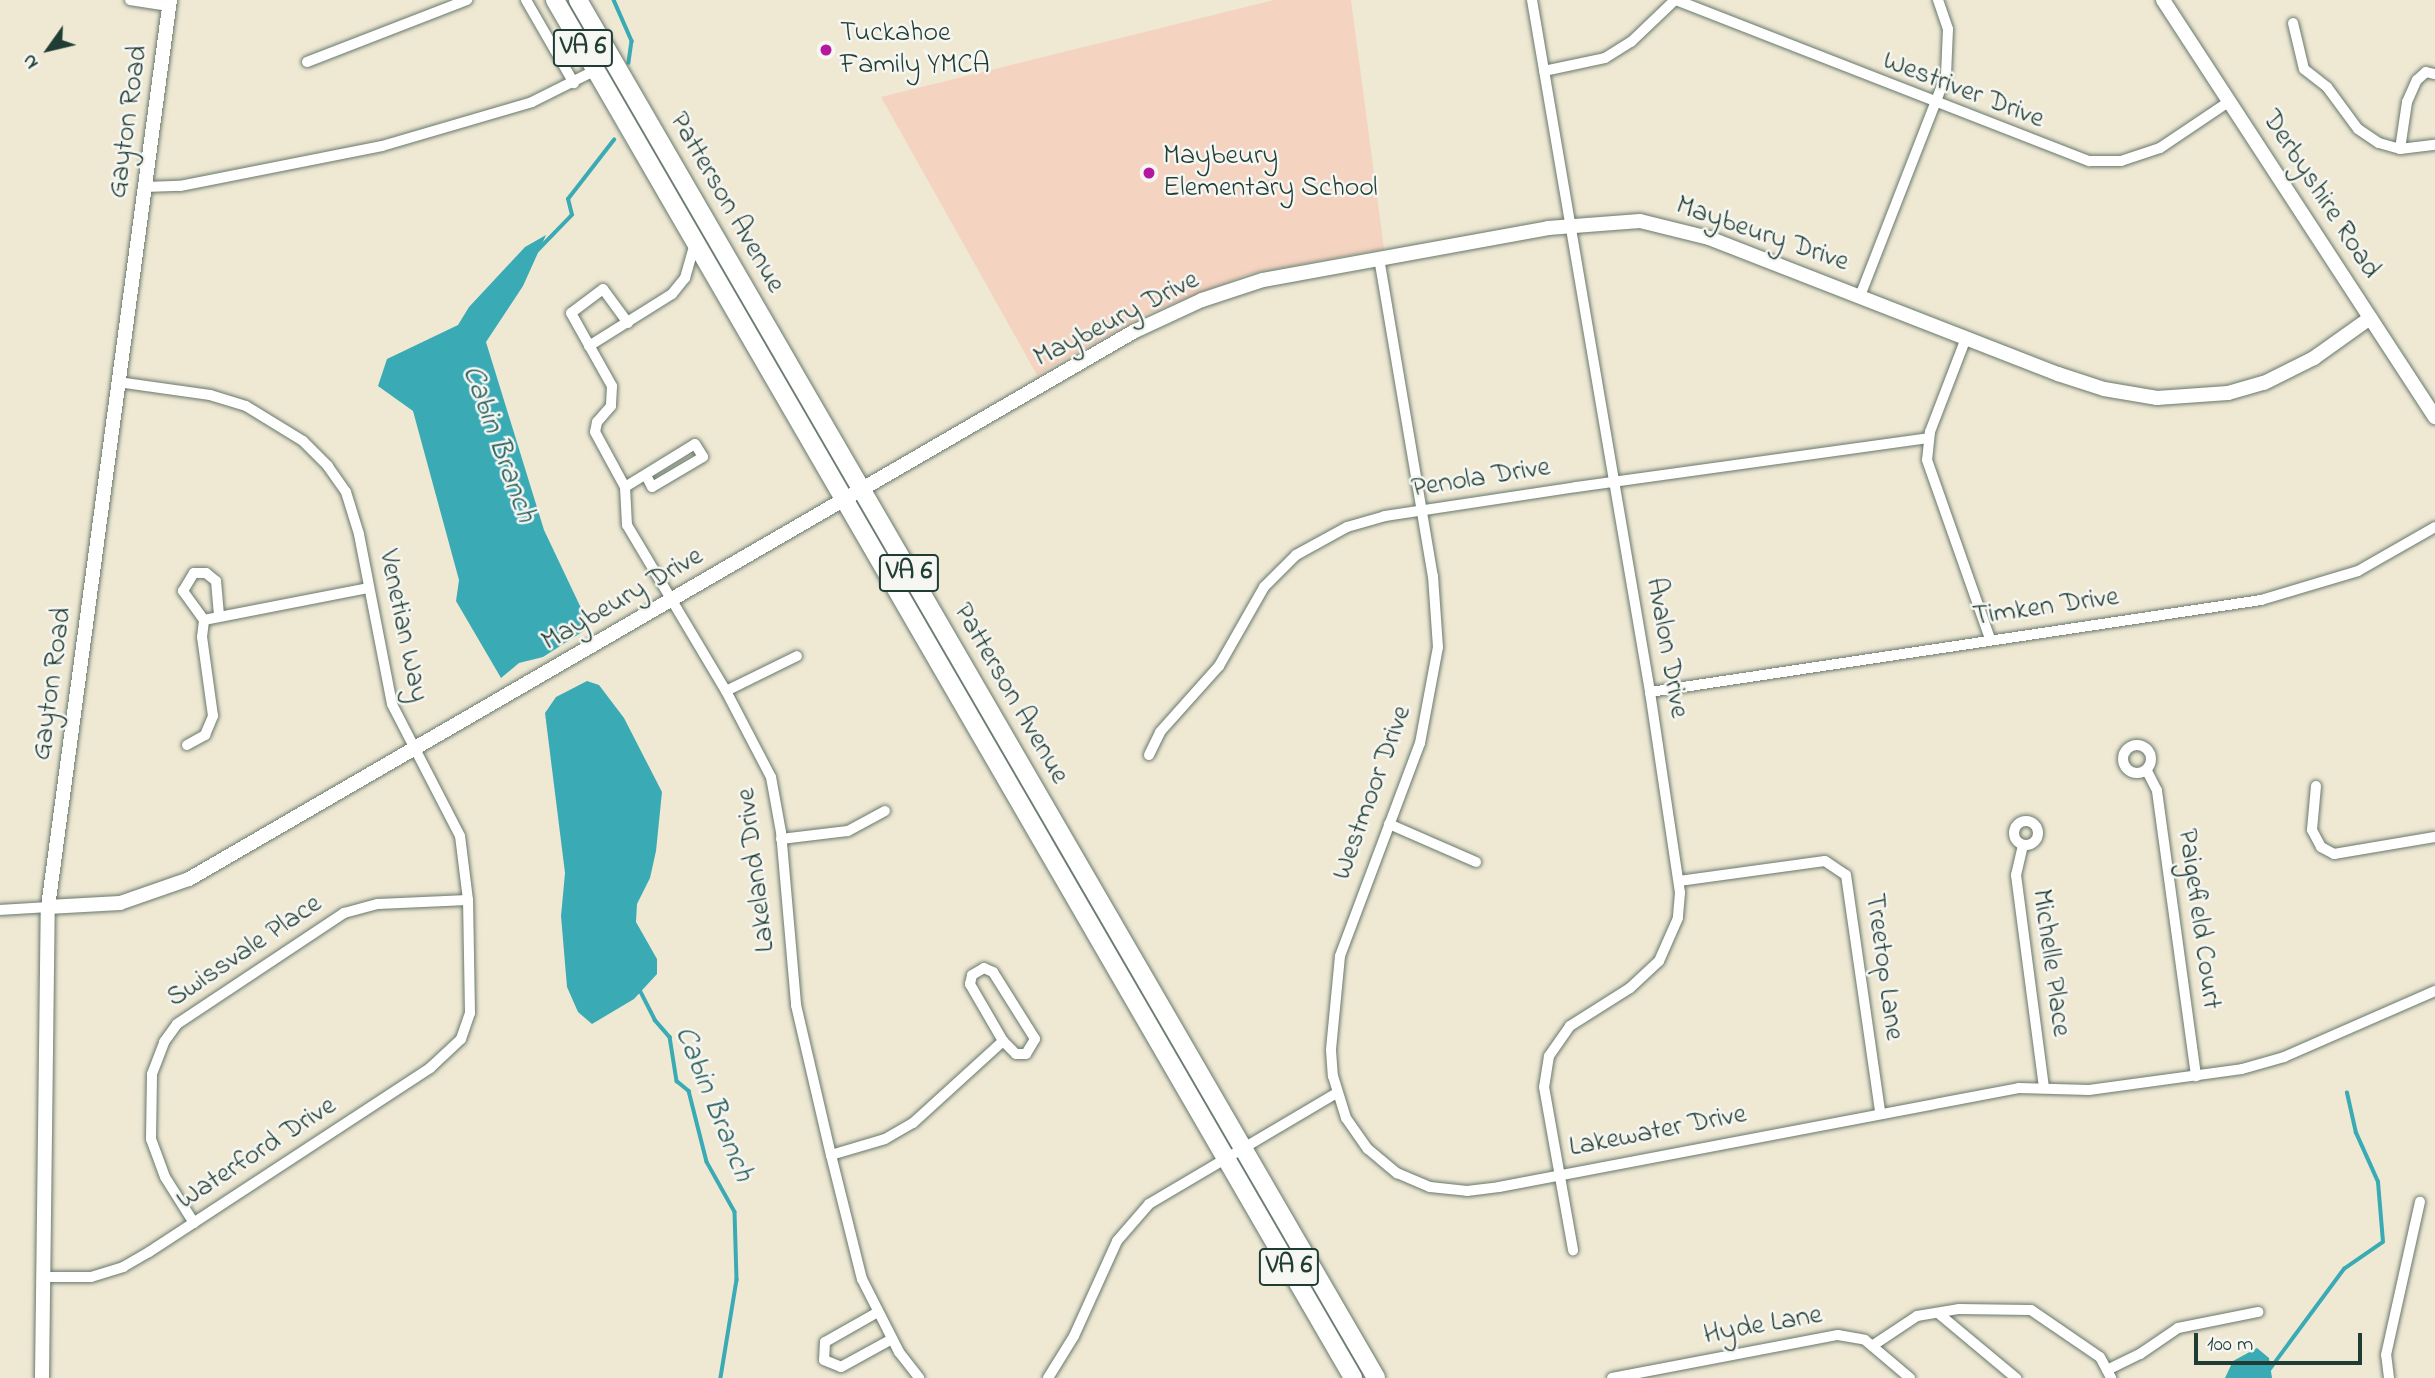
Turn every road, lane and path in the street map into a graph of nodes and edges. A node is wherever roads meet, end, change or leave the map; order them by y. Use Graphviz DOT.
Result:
graph roads {
  1 [pos="130,0"];
  2 [pos="467,0"];
  3 [pos="526,0"];
  4 [pos="555,0"];
  5 [pos="578,0"];
  6 [pos="1532,0"];
  7 [pos="1675,0"];
  8 [pos="1938,0"];
  9 [pos="2169,2"];
  10 [pos="169,3"];
  11 [pos="2293,23"];
  12 [pos="307,62"];
  13 [pos="596,70"];
  14 [pos="1544,71"];
  15 [pos="2435,74"];
  16 [pos="574,83"];
  17 [pos="2230,102"];
  18 [pos="1936,103"];
  19 [pos="2435,145"];
  20 [pos="2400,149"];
  21 [pos="145,187"];
  22 [pos="1570,226"];
  23 [pos="695,242"];
  24 [pos="1379,258"];
  25 [pos="1860,296"];
  26 [pos="2370,318"];
  27 [pos="628,323"];
  28 [pos="1966,338"];
  29 [pos="589,346"];
  30 [pos="118,382"];
  31 [pos="2435,417"];
  32 [pos="1929,438"];
  33 [pos="646,475"];
  34 [pos="1615,482"];
  35 [pos="625,487"];
  36 [pos="862,491"];
  37 [pos="844,500"];
  38 [pos="1422,512"];
  39 [pos="2435,527"];
  40 [pos="369,588"];
  41 [pos="673,599"];
  42 [pos="219,614"];
  43 [pos="204,620"];
  44 [pos="1990,639"];
  45 [pos="797,656"];
  46 [pos="726,691"];
  47 [pos="1650,692"];
  48 [pos="187,745"];
  49 [pos="415,748"];
  50 [pos="1149,755"];
  51 [pos="2147,771"];
  52 [pos="2316,786"];
  53 [pos="885,811"];
  54 [pos="1389,824"];
  55 [pos="2435,836"];
  56 [pos="780,839"];
  57 [pos="2023,845"];
  58 [pos="1476,862"];
  59 [pos="1679,881"];
  60 [pos="468,900"];
  61 [pos="48,907"];
  62 [pos="0,910"];
  63 [pos="2435,991"];
  64 [pos="468,1020"];
  65 [pos="1003,1041"];
  66 [pos="2196,1076"];
  67 [pos="2044,1088"];
  68 [pos="1337,1093"];
  69 [pos="1880,1112"];
  70 [pos="1241,1146"];
  71 [pos="831,1155"];
  72 [pos="1224,1156"];
  73 [pos="1559,1174"];
  74 [pos="2420,1202"];
  75 [pos="194,1223"];
  76 [pos="1573,1250"];
  77 [pos="43,1277"];
  78 [pos="877,1312"];
  79 [pos="1938,1312"];
  80 [pos="2258,1312"];
  81 [pos="892,1339"];
  82 [pos="1872,1346"];
  83 [pos="2109,1374"];
  84 [pos="42,1378"];
  85 [pos="919,1378"];
  86 [pos="1048,1378"];
  87 [pos="1353,1378"];
  88 [pos="1376,1378"];
  89 [pos="1612,1378"];
  90 [pos="1910,1378"];
  91 [pos="2016,1378"];
  92 [pos="2389,1378"];
  1 -- 10 [label="street"];
  2 -- 12 [label="street"];
  3 -- 16 [label="street"];
  4 -- 13 [label="main road, Patterson Avenue / VA 6"];
  5 -- 36 [label="main road, Patterson Avenue / VA 6"];
  6 -- 14 [label="street, Avalon Drive"];
  7 -- 14 [label="street"];
  7 -- 18 [label="street, Westriver Drive"];
  8 -- 18 [label="street"];
  9 -- 17 [label="street, Derbyshire Road"];
  10 -- 21 [label="street, Gayton Road"];
  11 -- 20 [label="street"];
  13 -- 16 [label="street"];
  13 -- 23 [label="main road, Patterson Avenue / VA 6"];
  14 -- 22 [label="street, Avalon Drive"];
  15 -- 20 [label="street"];
  16 -- 21 [label="street"];
  17 -- 18 [label="street, Westriver Drive"];
  17 -- 26 [label="street, Derbyshire Road"];
  18 -- 25 [label="street"];
  19 -- 20 [label="street"];
  21 -- 30 [label="street, Gayton Road"];
  22 -- 24 [label="street, Maybeury Drive"];
  22 -- 25 [label="street, Maybeury Drive"];
  22 -- 34 [label="street, Avalon Drive"];
  23 -- 27 [label="street"];
  23 -- 37 [label="main road, Patterson Avenue / VA 6"];
  24 -- 36 [label="street, Maybeury Drive"];
  24 -- 38 [label="street, Westmoor Drive"];
  25 -- 28 [label="street, Maybeury Drive"];
  26 -- 28 [label="street, Maybeury Drive"];
  26 -- 31 [label="street, Derbyshire Road"];
  27 -- 29 [label="street"];
  27 -- 29 [label="street, Lakeland Drive"];
  28 -- 32 [label="street"];
  29 -- 35 [label="street, Lakeland Drive"];
  30 -- 40 [label="street, Venetian Way"];
  30 -- 61 [label="street, Gayton Road"];
  32 -- 34 [label="street, Penola Drive"];
  32 -- 44 [label="street"];
  33 -- 33 [label="street"];
  33 -- 35 [label="street"];
  34 -- 38 [label="street, Penola Drive"];
  34 -- 47 [label="street, Avalon Drive"];
  35 -- 41 [label="street, Lakeland Drive"];
  36 -- 37 [label="street, Maybeury Drive"];
  36 -- 70 [label="main road, Patterson Avenue / VA 6"];
  37 -- 41 [label="street, Maybeury Drive"];
  37 -- 72 [label="main road, Patterson Avenue / VA 6"];
  38 -- 50 [label="street, Penola Drive"];
  38 -- 54 [label="street, Westmoor Drive"];
  39 -- 44 [label="street, Timken Drive"];
  40 -- 42 [label="street"];
  40 -- 49 [label="street, Venetian Way"];
  41 -- 46 [label="street, Lakeland Drive"];
  41 -- 49 [label="street, Maybeury Drive"];
  42 -- 43 [label="street"];
  42 -- 43 [label="street"];
  43 -- 48 [label="street"];
  44 -- 47 [label="street, Timken Drive"];
  45 -- 46 [label="street"];
  46 -- 56 [label="street, Lakeland Drive"];
  47 -- 59 [label="street, Avalon Drive"];
  49 -- 60 [label="street, Venetian Way"];
  49 -- 61 [label="street, Maybeury Drive"];
  51 -- 66 [label="street, Paigefield Court"];
  52 -- 55 [label="street"];
  53 -- 56 [label="street"];
  54 -- 58 [label="street"];
  54 -- 68 [label="street, Westmoor Drive"];
  56 -- 71 [label="street, Lakeland Drive"];
  57 -- 67 [label="street, Michelle Place"];
  59 -- 69 [label="street, Treetop Lane"];
  59 -- 73 [label="street, Avalon Drive"];
  60 -- 64 [label="street, Venetian Way"];
  60 -- 75 [label="street, Swissvale Place"];
  61 -- 62 [label="street"];
  61 -- 77 [label="street, Gayton Road"];
  63 -- 66 [label="street, Lakewater Drive"];
  64 -- 75 [label="street, Waterford Drive"];
  65 -- 65 [label="street"];
  65 -- 71 [label="street"];
  66 -- 67 [label="street, Lakewater Drive"];
  67 -- 69 [label="street, Lakewater Drive"];
  68 -- 70 [label="street"];
  68 -- 73 [label="street, Lakewater Drive"];
  69 -- 73 [label="street, Lakewater Drive"];
  70 -- 72 [label="street"];
  70 -- 88 [label="main road, Patterson Avenue / VA 6"];
  71 -- 78 [label="street, Lakeland Drive"];
  72 -- 86 [label="street"];
  72 -- 87 [label="main road, Patterson Avenue / VA 6"];
  73 -- 76 [label="street, Avalon Drive"];
  74 -- 92 [label="street"];
  75 -- 77 [label="street, Waterford Drive"];
  77 -- 84 [label="street, Gayton Road"];
  78 -- 81 [label="street, Lakeland Drive"];
  78 -- 81 [label="street"];
  79 -- 82 [label="street"];
  79 -- 83 [label="street"];
  79 -- 91 [label="street"];
  80 -- 83 [label="street"];
  81 -- 85 [label="street, Lakeland Drive"];
  82 -- 89 [label="street, Hyde Lane"];
  82 -- 90 [label="street, Hyde Lane"];
}
